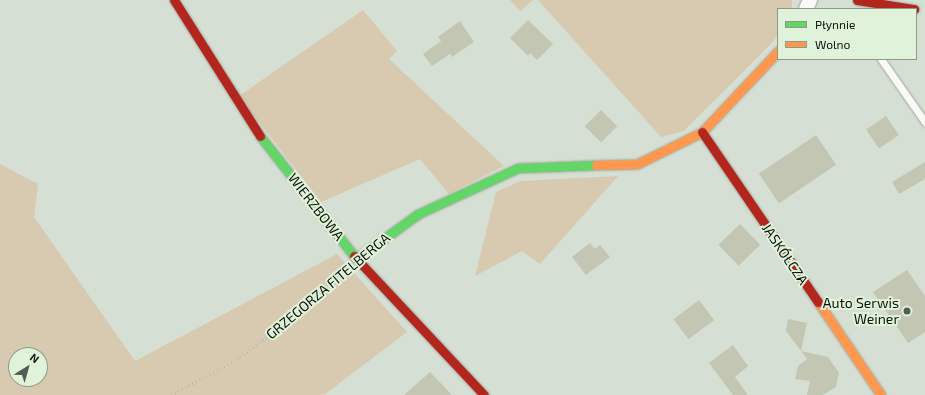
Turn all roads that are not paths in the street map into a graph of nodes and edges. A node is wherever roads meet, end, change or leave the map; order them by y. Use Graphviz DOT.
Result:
graph roads {
  1 [pos="174,0"];
  2 [pos="857,0"];
  3 [pos="909,8"];
  4 [pos="777,52"];
  5 [pos="882,60"];
  6 [pos="925,122"];
  7 [pos="702,132"];
  8 [pos="356,258"];
  9 [pos="484,395"];
  10 [pos="881,395"];
  1 -- 8 [label="street, WIERZBOWA"];
  2 -- 3 [label="street"];
  4 -- 7 [label="street, GRZEGORZA FITELBERGA"];
  5 -- 6 [label="lane"];
  7 -- 8 [label="street, GRZEGORZA FITELBERGA"];
  7 -- 10 [label="street, JASKÓŁCZA"];
  8 -- 9 [label="street, WIERZBOWA"];
}
